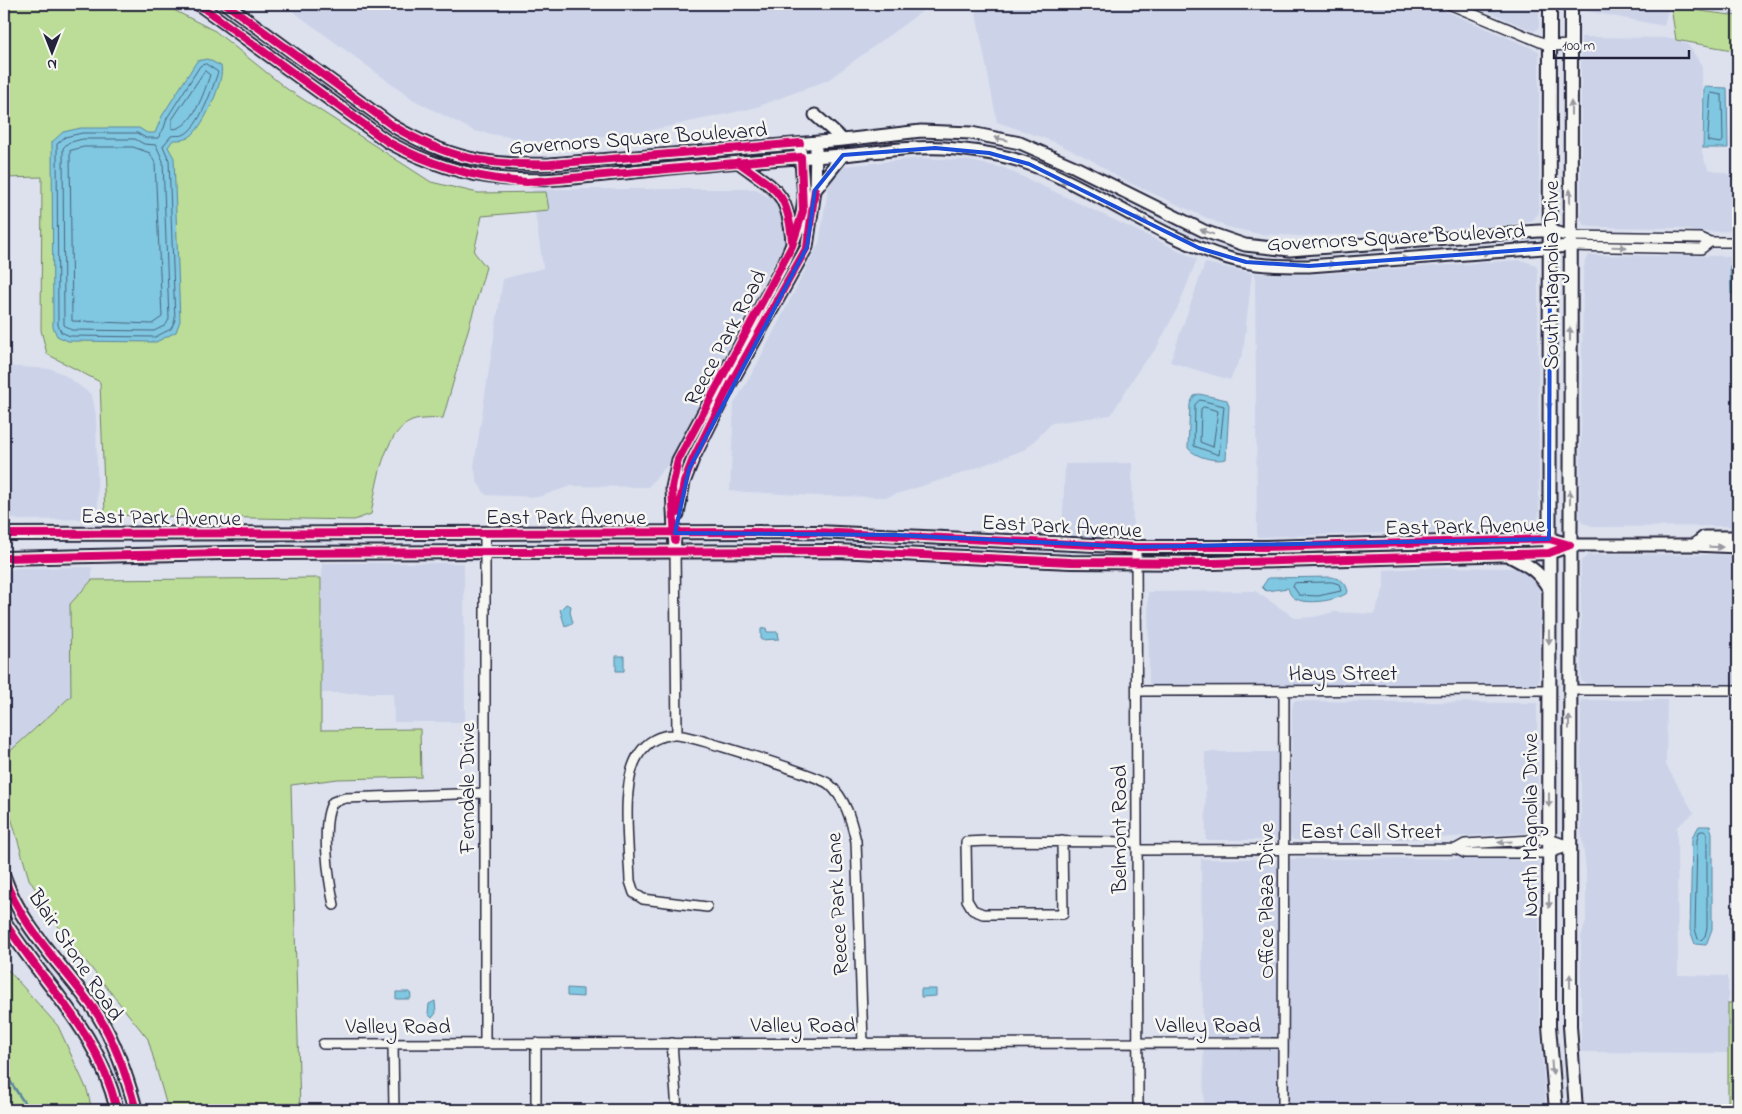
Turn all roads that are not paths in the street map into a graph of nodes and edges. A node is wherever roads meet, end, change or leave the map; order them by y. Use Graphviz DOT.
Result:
graph roads {
  1 [pos="198,4"];
  2 [pos="226,4"];
  3 [pos="1449,4"];
  4 [pos="1550,4"];
  5 [pos="1571,4"];
  6 [pos="1571,45"];
  7 [pos="1550,46"];
  8 [pos="815,115"];
  9 [pos="941,131"];
  10 [pos="843,140"];
  11 [pos="816,142"];
  12 [pos="800,143"];
  13 [pos="940,148"];
  14 [pos="843,155"];
  15 [pos="816,156"];
  16 [pos="801,157"];
  17 [pos="738,162"];
  18 [pos="550,164"];
  19 [pos="1100,179"];
  20 [pos="552,180"];
  21 [pos="1114,186"];
  22 [pos="815,190"];
  23 [pos="1099,198"];
  24 [pos="1550,231"];
  25 [pos="1570,241"];
  26 [pos="1235,242"];
  27 [pos="1738,242"];
  28 [pos="1369,244"];
  29 [pos="792,246"];
  30 [pos="1550,248"];
  31 [pos="1230,258"];
  32 [pos="1370,261"];
  33 [pos="4,523"];
  34 [pos="29,533"];
  35 [pos="485,533"];
  36 [pos="675,533"];
  37 [pos="4,534"];
  38 [pos="1738,538"];
  39 [pos="1549,539"];
  40 [pos="1570,545"];
  41 [pos="1694,545"];
  42 [pos="1136,547"];
  43 [pos="1738,547"];
  44 [pos="675,550"];
  45 [pos="484,552"];
  46 [pos="1549,552"];
  47 [pos="1506,554"];
  48 [pos="6,560"];
  49 [pos="1136,563"];
  50 [pos="1549,588"];
  51 [pos="1549,690"];
  52 [pos="1569,690"];
  53 [pos="1738,690"];
  54 [pos="1137,691"];
  55 [pos="1284,691"];
  56 [pos="677,734"];
  57 [pos="485,794"];
  58 [pos="1549,839"];
  59 [pos="1062,842"];
  60 [pos="1137,846"];
  61 [pos="1570,846"];
  62 [pos="1456,848"];
  63 [pos="1284,850"];
  64 [pos="1549,852"];
  65 [pos="4,877"];
  66 [pos="334,905"];
  67 [pos="708,907"];
  68 [pos="4,921"];
  69 [pos="1549,1026"];
  70 [pos="1570,1026"];
  71 [pos="485,1043"];
  72 [pos="536,1043"];
  73 [pos="672,1043"];
  74 [pos="863,1043"];
  75 [pos="1138,1043"];
  76 [pos="1283,1043"];
  77 [pos="323,1044"];
  78 [pos="393,1044"];
  79 [pos="117,1110"];
  80 [pos="136,1110"];
  81 [pos="394,1110"];
  82 [pos="536,1110"];
  83 [pos="677,1110"];
  84 [pos="1138,1110"];
  85 [pos="1283,1110"];
  86 [pos="1556,1110"];
  87 [pos="1576,1110"];
  1 -- 20 [label="street, Governors Square Boulevard"];
  2 -- 18 [label="street, Governors Square Boulevard"];
  3 -- 7 [label="street"];
  4 -- 7 [label="main road, South Magnolia Drive"];
  5 -- 6 [label="main road, South Magnolia Drive"];
  6 -- 7 [label="street"];
  25 -- 6 [label="main road, South Magnolia Drive, one-way"];
  7 -- 24 [label="main road, South Magnolia Drive"];
  8 -- 10 [label="street"];
  9 -- 10 [label="street, Governors Square Boulevard"];
  9 -- 13 [label="street"];
  19 -- 9 [label="street, Governors Square Boulevard, one-way"];
  10 -- 11 [label="street, Governors Square Boulevard"];
  11 -- 12 [label="street, Governors Square Boulevard"];
  11 -- 15 [label="street"];
  12 -- 16 [label="street"];
  12 -- 18 [label="street, Governors Square Boulevard"];
  14 -- 13 [label="street, Governors Square Boulevard, one-way"];
  13 -- 23 [label="street, Governors Square Boulevard, one-way"];
  14 -- 15 [label="street, Governors Square Boulevard"];
  14 -- 22 [label="street"];
  15 -- 16 [label="street, Governors Square Boulevard"];
  15 -- 22 [label="street, Reece Park Road"];
  16 -- 17 [label="street, Governors Square Boulevard"];
  16 -- 29 [label="street, Reece Park Road"];
  17 -- 20 [label="street, Governors Square Boulevard"];
  17 -- 29 [label="street"];
  18 -- 20 [label="street"];
  19 -- 21 [label="street, Governors Square Boulevard"];
  19 -- 23 [label="street"];
  21 -- 23 [label="street"];
  26 -- 21 [label="street, Governors Square Boulevard, one-way"];
  22 -- 36 [label="street, Reece Park Road"];
  23 -- 31 [label="street, Governors Square Boulevard, one-way"];
  24 -- 25 [label="street, Governors Square Boulevard"];
  24 -- 28 [label="street, Governors Square Boulevard"];
  24 -- 30 [label="main road, South Magnolia Drive"];
  25 -- 27 [label="street, Governors Square Boulevard"];
  25 -- 30 [label="street, Governors Square Boulevard"];
  40 -- 25 [label="main road, South Magnolia Drive, one-way"];
  26 -- 28 [label="street, Governors Square Boulevard"];
  26 -- 31 [label="street"];
  28 -- 32 [label="street"];
  29 -- 36 [label="street, Reece Park Road"];
  32 -- 30 [label="street, Governors Square Boulevard, one-way"];
  30 -- 39 [label="main road, South Magnolia Drive, one-way"];
  31 -- 32 [label="street, Governors Square Boulevard, one-way"];
  33 -- 34 [label="main road"];
  34 -- 35 [label="main road, East Park Avenue"];
  34 -- 37 [label="main road, East Park Avenue"];
  35 -- 36 [label="main road, East Park Avenue"];
  35 -- 45 [label="street, Ferndale Drive"];
  36 -- 42 [label="main road, East Park Avenue"];
  36 -- 44 [label="street, Reece Park Road"];
  38 -- 41 [label="street, East Park Avenue"];
  39 -- 40 [label="main road, East Park Avenue"];
  39 -- 42 [label="main road, East Park Avenue"];
  39 -- 46 [label="main road, North Magnolia Drive"];
  40 -- 41 [label="street, East Park Avenue"];
  40 -- 46 [label="main road, East Park Avenue"];
  40 -- 52 [label="main road, North Magnolia Drive"];
  41 -- 43 [label="street, East Park Avenue, one-way"];
  42 -- 49 [label="street, Belmont Road"];
  44 -- 45 [label="main road, East Park Avenue"];
  44 -- 49 [label="main road, East Park Avenue"];
  44 -- 56 [label="street"];
  45 -- 48 [label="main road, East Park Avenue"];
  45 -- 57 [label="street, Ferndale Drive"];
  46 -- 47 [label="main road, East Park Avenue"];
  46 -- 50 [label="main road, North Magnolia Drive"];
  47 -- 49 [label="main road, East Park Avenue"];
  47 -- 50 [label="main road"];
  49 -- 54 [label="street, Belmont Road"];
  50 -- 51 [label="main road, North Magnolia Drive, one-way"];
  51 -- 55 [label="street, Hays Street"];
  51 -- 58 [label="main road, North Magnolia Drive, one-way"];
  52 -- 53 [label="street"];
  61 -- 52 [label="main road, North Magnolia Drive, one-way"];
  54 -- 55 [label="street, Hays Street"];
  54 -- 60 [label="street, Belmont Road"];
  55 -- 63 [label="street, Office Plaza Drive"];
  56 -- 67 [label="street"];
  56 -- 74 [label="street, Reece Park Lane"];
  57 -- 66 [label="street"];
  57 -- 71 [label="street, Ferndale Drive"];
  58 -- 61 [label="street, East Call Street"];
  58 -- 62 [label="street, East Call Street, one-way"];
  58 -- 64 [label="main road, North Magnolia Drive"];
  59 -- 59 [label="street, East Call Street"];
  59 -- 60 [label="street, East Call Street"];
  60 -- 63 [label="street, East Call Street"];
  60 -- 75 [label="street, Belmont Road"];
  61 -- 64 [label="street, East Call Street"];
  70 -- 61 [label="main road, North Magnolia Drive, one-way"];
  62 -- 63 [label="street, East Call Street"];
  62 -- 64 [label="street, East Call Street"];
  63 -- 76 [label="street, Office Plaza Drive"];
  64 -- 69 [label="main road, North Magnolia Drive, one-way"];
  65 -- 80 [label="main road, Blair Stone Road"];
  68 -- 79 [label="main road, Blair Stone Road"];
  69 -- 70 [label="main road"];
  69 -- 86 [label="main road, North Magnolia Drive, one-way"];
  70 -- 87 [label="main road, North Magnolia Drive"];
  71 -- 72 [label="street, Valley Road"];
  71 -- 78 [label="street, Valley Road"];
  72 -- 73 [label="street, Valley Road"];
  72 -- 82 [label="street"];
  73 -- 74 [label="street, Valley Road"];
  73 -- 83 [label="street"];
  74 -- 75 [label="street, Valley Road"];
  75 -- 76 [label="street, Valley Road"];
  75 -- 84 [label="street, Belmont Road"];
  76 -- 85 [label="street, Office Plaza Drive"];
  77 -- 78 [label="street, Valley Road"];
  78 -- 81 [label="street"];
}
